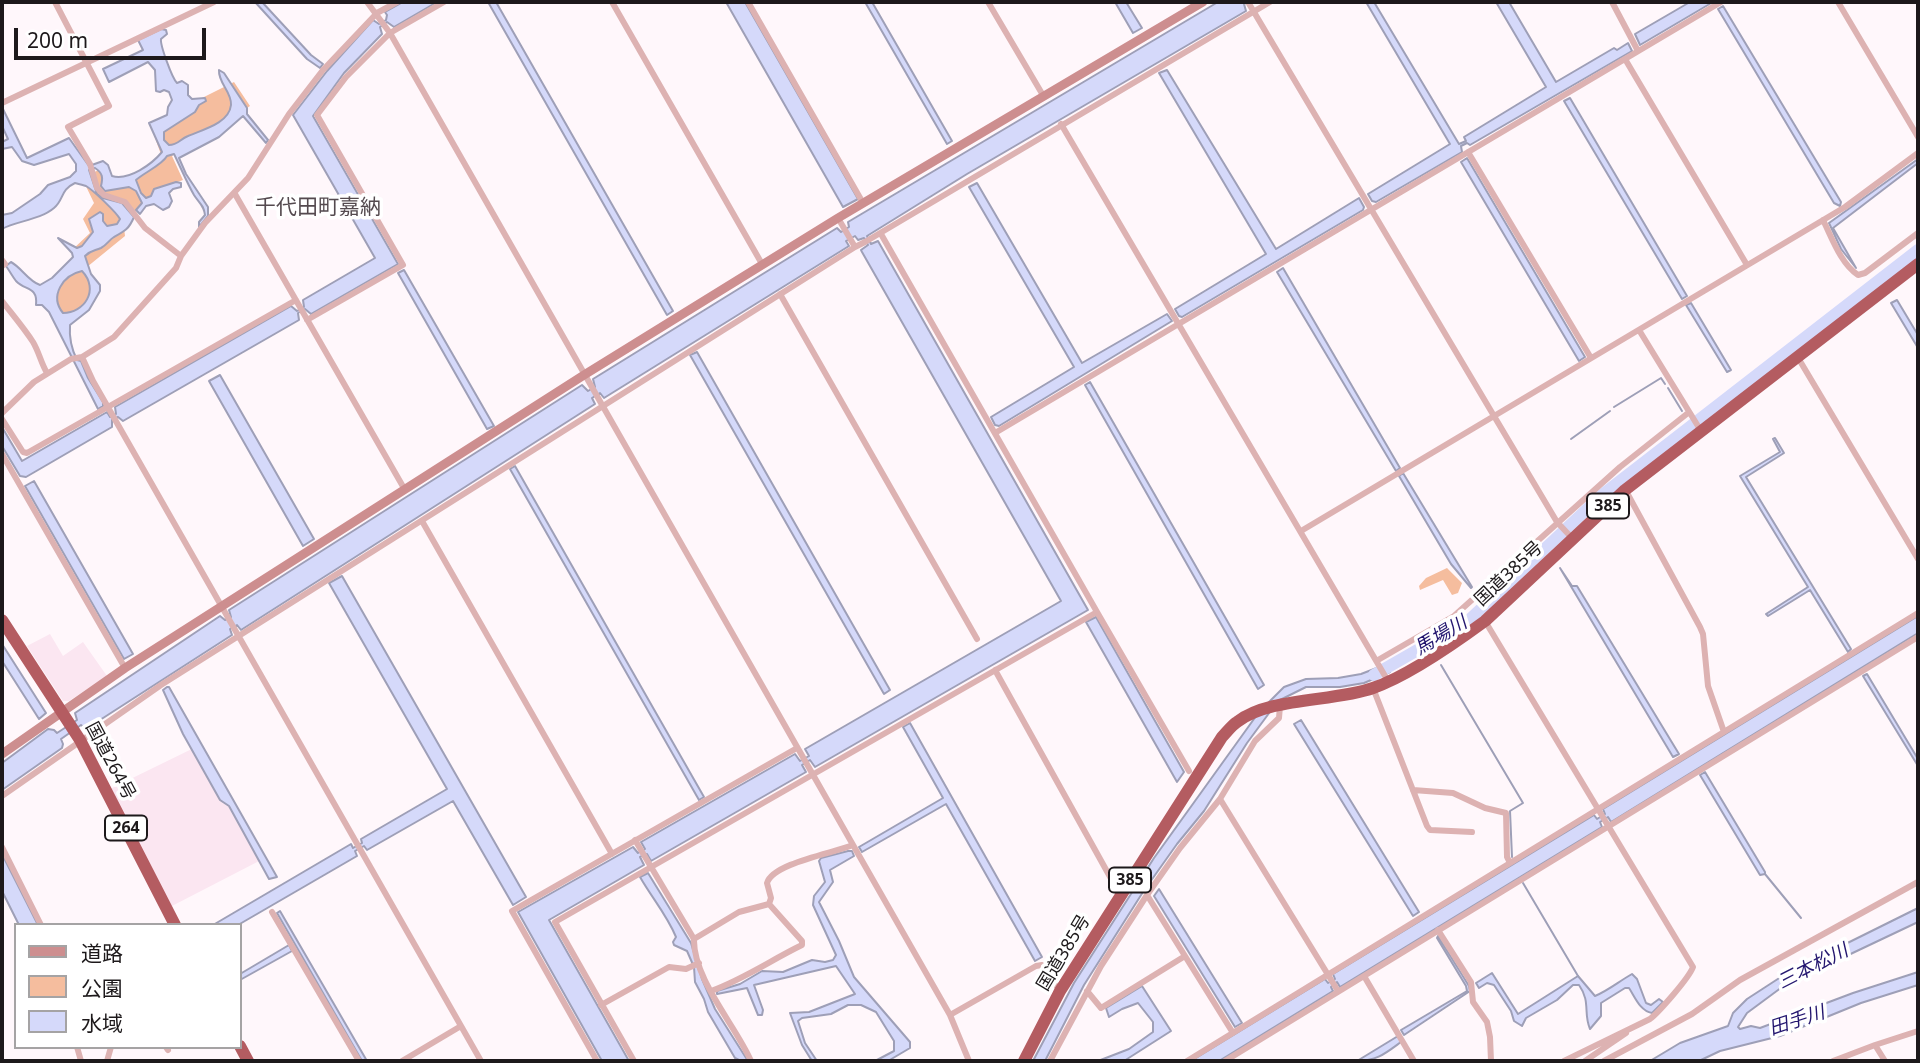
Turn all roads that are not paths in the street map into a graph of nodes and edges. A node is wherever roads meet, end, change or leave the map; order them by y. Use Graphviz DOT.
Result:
graph roads {
  1 [pos="55,2"];
  2 [pos="214,2"];
  3 [pos="367,2"];
  4 [pos="397,2"];
  5 [pos="444,2"];
  6 [pos="612,2"];
  7 [pos="748,2"];
  8 [pos="988,2"];
  9 [pos="1203,2"];
  10 [pos="1270,2"];
  11 [pos="1612,2"];
  12 [pos="1721,2"];
  13 [pos="1838,2"];
  14 [pos="1248,3"];
  15 [pos="1254,12"];
  16 [pos="377,13"];
  17 [pos="390,33"];
  18 [pos="1638,51"];
  19 [pos="1625,60"];
  20 [pos="86,62"];
  21 [pos="1044,97"];
  22 [pos="2,103"];
  23 [pos="1061,124"];
  24 [pos="1918,137"];
  25 [pos="1468,152"];
  26 [pos="1918,153"];
  27 [pos="235,194"];
  28 [pos="863,203"];
  29 [pos="1371,210"];
  30 [pos="838,218"];
  31 [pos="1822,220"];
  32 [pos="1918,233"];
  33 [pos="881,234"];
  34 [pos="855,247"];
  35 [pos="181,256"];
  36 [pos="2,260"];
  37 [pos="762,264"];
  38 [pos="1918,264"];
  39 [pos="1747,265"];
  40 [pos="2,266"];
  41 [pos="780,294"];
  42 [pos="296,300"];
  43 [pos="2,301"];
  44 [pos="307,320"];
  45 [pos="1178,324"];
  46 [pos="1639,330"];
  47 [pos="1797,355"];
  48 [pos="77,358"];
  49 [pos="1591,358"];
  50 [pos="47,373"];
  51 [pos="584,376"];
  52 [pos="602,406"];
  53 [pos="109,407"];
  54 [pos="2,413"];
  55 [pos="1689,414"];
  56 [pos="1494,416"];
  57 [pos="2,419"];
  58 [pos="1699,429"];
  59 [pos="995,433"];
  60 [pos="2,454"];
  61 [pos="1625,489"];
  62 [pos="405,490"];
  63 [pos="422,521"];
  64 [pos="1558,523"];
  65 [pos="1301,531"];
  66 [pos="1571,536"];
  67 [pos="1918,559"];
  68 [pos="222,606"];
  69 [pos="1097,612"];
  70 [pos="1918,613"];
  71 [pos="2,621"];
  72 [pos="1485,621"];
  73 [pos="240,637"];
  74 [pos="1918,637"];
  75 [pos="977,639"];
  76 [pos="1379,662"];
  77 [pos="125,668"];
  78 [pos="995,670"];
  79 [pos="1387,679"];
  80 [pos="1373,688"];
  81 [pos="1280,706"];
  82 [pos="72,726"];
  83 [pos="1724,732"];
  84 [pos="797,748"];
  85 [pos="2,754"];
  86 [pos="1188,771"];
  87 [pos="813,775"];
  88 [pos="1413,790"];
  89 [pos="2,796"];
  90 [pos="1220,799"];
  91 [pos="1603,818"];
  92 [pos="1472,832"];
  93 [pos="635,841"];
  94 [pos="853,845"];
  95 [pos="2,846"];
  96 [pos="612,854"];
  97 [pos="1510,863"];
  98 [pos="650,867"];
  99 [pos="1918,882"];
  100 [pos="1124,890"];
  101 [pos="1147,895"];
  102 [pos="769,904"];
  103 [pos="272,912"];
  104 [pos="40,923"];
  105 [pos="174,923"];
  106 [pos="1438,930"];
  107 [pos="694,939"];
  108 [pos="1185,956"];
  109 [pos="696,965"];
  110 [pos="1364,976"];
  111 [pos="1333,983"];
  112 [pos="711,991"];
  113 [pos="1060,991"];
  114 [pos="1087,991"];
  115 [pos="601,1005"];
  116 [pos="950,1015"];
  117 [pos="461,1026"];
  118 [pos="1630,1029"];
  119 [pos="1918,1031"];
  120 [pos="1233,1032"];
  121 [pos="1875,1045"];
  122 [pos="965,1060"];
  123 [pos="359,1061"];
  124 [pos="402,1061"];
  125 [pos="481,1061"];
  126 [pos="597,1061"];
  127 [pos="634,1061"];
  128 [pos="751,1061"];
  129 [pos="1024,1061"];
  130 [pos="1050,1061"];
  131 [pos="1187,1061"];
  132 [pos="1225,1061"];
  133 [pos="1414,1061"];
  134 [pos="1491,1061"];
  135 [pos="1564,1061"];
  136 [pos="1585,1061"];
  137 [pos="1604,1061"];
  138 [pos="1833,1061"];
  139 [pos="1885,1061"];
  1 -- 20 [label="street"];
  2 -- 20 [label="street"];
  3 -- 16 [label="street"];
  4 -- 16 [label="street"];
  5 -- 17 [label="street"];
  6 -- 37 [label="street"];
  7 -- 28 [label="street"];
  8 -- 21 [label="street"];
  9 -- 21 [label="street"];
  10 -- 15 [label="street"];
  11 -- 18 [label="street"];
  12 -- 18 [label="street"];
  13 -- 24 [label="street"];
  14 -- 15 [label="street"];
  15 -- 23 [label="street"];
  15 -- 29 [label="street"];
  16 -- 17 [label="street"];
  16 -- 27 [label="street"];
  17 -- 44 [label="street"];
  17 -- 51 [label="street"];
  18 -- 19 [label="street"];
  19 -- 25 [label="street"];
  19 -- 39 [label="street"];
  20 -- 22 [label="street"];
  20 -- 35 [label="street"];
  21 -- 28 [label="street"];
  23 -- 33 [label="street"];
  23 -- 45 [label="street"];
  25 -- 29 [label="street"];
  25 -- 49 [label="street"];
  26 -- 31 [label="street"];
  27 -- 35 [label="street"];
  27 -- 42 [label="street"];
  28 -- 30 [label="street"];
  29 -- 45 [label="street"];
  29 -- 56 [label="street"];
  30 -- 34 [label="street"];
  30 -- 37 [label="street"];
  31 -- 32 [label="street"];
  31 -- 39 [label="street"];
  33 -- 34 [label="street"];
  33 -- 59 [label="street"];
  34 -- 41 [label="street"];
  35 -- 48 [label="street"];
  36 -- 40 [label="street"];
  37 -- 51 [label="street"];
  38 -- 47 [label="highway, 国道385号 / 385"];
  39 -- 46 [label="street"];
  41 -- 52 [label="street"];
  41 -- 75 [label="street"];
  42 -- 44 [label="street"];
  42 -- 53 [label="street"];
  43 -- 50 [label="street"];
  44 -- 62 [label="street"];
  45 -- 59 [label="street"];
  45 -- 65 [label="street"];
  46 -- 49 [label="street"];
  46 -- 55 [label="street"];
  47 -- 58 [label="highway, 国道385号 / 385"];
  47 -- 67 [label="street"];
  48 -- 50 [label="street"];
  48 -- 53 [label="street"];
  49 -- 56 [label="street"];
  50 -- 54 [label="street"];
  51 -- 52 [label="street"];
  51 -- 62 [label="street"];
  52 -- 63 [label="street"];
  52 -- 84 [label="street"];
  53 -- 57 [label="street"];
  53 -- 68 [label="street"];
  55 -- 58 [label="street"];
  55 -- 64 [label="street"];
  56 -- 64 [label="street"];
  56 -- 65 [label="street"];
  58 -- 61 [label="highway, 国道385号 / 385"];
  59 -- 69 [label="street"];
  60 -- 77 [label="street"];
  61 -- 66 [label="highway, 国道385号 / 385"];
  61 -- 83 [label="street"];
  62 -- 68 [label="street"];
  63 -- 73 [label="street"];
  63 -- 96 [label="street"];
  64 -- 66 [label="street"];
  64 -- 76 [label="street"];
  65 -- 76 [label="street"];
  66 -- 72 [label="highway, 国道385号 / 385"];
  68 -- 73 [label="street"];
  68 -- 77 [label="street"];
  69 -- 78 [label="street"];
  69 -- 86 [label="street"];
  70 -- 83 [label="street"];
  71 -- 82 [label="highway, 国道264号 / 264"];
  72 -- 79 [label="highway, 国道385号 / 385"];
  72 -- 91 [label="street"];
  73 -- 82 [label="street"];
  73 -- 117 [label="street"];
  74 -- 91 [label="street"];
  76 -- 79 [label="street"];
  77 -- 82 [label="street"];
  78 -- 87 [label="street"];
  78 -- 100 [label="street"];
  79 -- 80 [label="highway, 国道385号 / 385"];
  80 -- 81 [label="highway, 国道385号 / 385"];
  80 -- 88 [label="street"];
  81 -- 90 [label="street"];
  81 -- 100 [label="highway, 国道385号 / 385"];
  82 -- 85 [label="street"];
  82 -- 89 [label="street"];
  82 -- 105 [label="highway, 国道264号 / 264"];
  83 -- 91 [label="street"];
  84 -- 87 [label="street"];
  84 -- 93 [label="street"];
  87 -- 94 [label="street"];
  87 -- 98 [label="street"];
  88 -- 92 [label="street"];
  88 -- 97 [label="street"];
  90 -- 101 [label="street"];
  90 -- 111 [label="street"];
  91 -- 97 [label="street"];
  91 -- 106 [label="street"];
  91 -- 118 [label="street"];
  93 -- 96 [label="street"];
  93 -- 98 [label="street"];
  94 -- 102 [label="street"];
  94 -- 116 [label="street"];
  95 -- 104 [label="street"];
  96 -- 126 [label="street"];
  97 -- 111 [label="street"];
  98 -- 107 [label="street"];
  98 -- 115 [label="street"];
  99 -- 137 [label="street"];
  100 -- 113 [label="highway, 国道385号 / 385"];
  101 -- 108 [label="street"];
  101 -- 114 [label="street"];
  102 -- 107 [label="street"];
  102 -- 112 [label="street"];
  103 -- 123 [label="street"];
  106 -- 110 [label="street"];
  106 -- 134 [label="street"];
  107 -- 109 [label="street"];
  108 -- 114 [label="street"];
  108 -- 120 [label="street"];
  109 -- 112 [label="street"];
  109 -- 115 [label="street"];
  110 -- 111 [label="street"];
  110 -- 133 [label="street"];
  111 -- 120 [label="street"];
  111 -- 132 [label="street"];
  112 -- 128 [label="street"];
  113 -- 116 [label="street"];
  113 -- 129 [label="highway, 国道385号 / 385"];
  114 -- 130 [label="street"];
  115 -- 127 [label="street"];
  116 -- 122 [label="street"];
  117 -- 124 [label="street"];
  117 -- 125 [label="street"];
  118 -- 135 [label="street"];
  118 -- 136 [label="street"];
  119 -- 121 [label="street"];
  120 -- 131 [label="street"];
  121 -- 138 [label="street"];
  121 -- 139 [label="street"];
}
